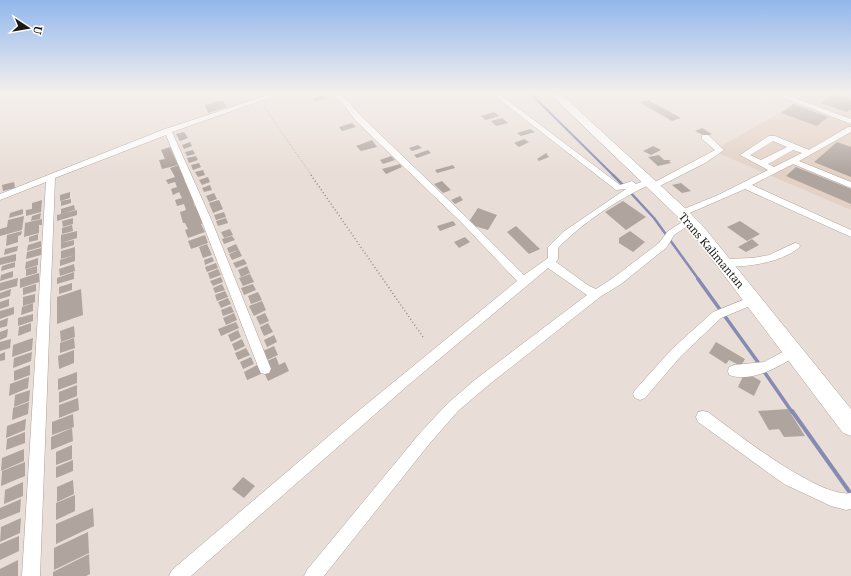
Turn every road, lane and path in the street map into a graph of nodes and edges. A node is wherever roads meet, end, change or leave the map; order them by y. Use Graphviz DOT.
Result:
graph roads {
  1 [pos="201,120"];
  2 [pos="273,120"];
  3 [pos="360,120"];
  4 [pos="529,120"];
  5 [pos="583,120"];
  6 [pos="851,129"];
  7 [pos="168,131"];
  8 [pos="705,137"];
  9 [pos="794,146"];
  10 [pos="809,153"];
  11 [pos="792,161"];
  12 [pos="761,164"];
  13 [pos="774,170"];
  14 [pos="51,176"];
  15 [pos="649,182"];
  16 [pos="744,185"];
  17 [pos="851,185"];
  18 [pos="627,189"];
  19 [pos="0,197"];
  20 [pos="686,217"];
  21 [pos="851,234"];
  22 [pos="795,246"];
  23 [pos="549,263"];
  24 [pos="725,263"];
  25 [pos="524,282"];
  26 [pos="596,294"];
  27 [pos="753,300"];
  28 [pos="423,338"];
  29 [pos="792,352"];
  30 [pos="265,369"];
  31 [pos="734,371"];
  32 [pos="640,394"];
  33 [pos="704,417"];
  34 [pos="851,426"];
  35 [pos="849,502"];
  36 [pos="31,576"];
  37 [pos="178,576"];
  38 [pos="313,576"];
  1 -- 7 [label="street"];
  2 -- 28 [label="path"];
  3 -- 25 [label="street"];
  4 -- 18 [label="street"];
  5 -- 15 [label="highway, Trans Kalimantan"];
  6 -- 10 [label="street"];
  7 -- 14 [label="street"];
  7 -- 30 [label="street"];
  8 -- 15 [label="street"];
  9 -- 10 [label="street"];
  9 -- 12 [label="street"];
  9 -- 12 [label="street"];
  10 -- 11 [label="street"];
  11 -- 13 [label="street"];
  11 -- 17 [label="street"];
  12 -- 13 [label="street"];
  13 -- 16 [label="street"];
  14 -- 19 [label="street"];
  14 -- 36 [label="street"];
  15 -- 18 [label="street"];
  15 -- 20 [label="highway, Trans Kalimantan"];
  16 -- 20 [label="street"];
  16 -- 21 [label="street"];
  18 -- 23 [label="street"];
  20 -- 24 [label="highway, Trans Kalimantan"];
  20 -- 26 [label="street"];
  22 -- 24 [label="street"];
  23 -- 25 [label="street"];
  23 -- 26 [label="street"];
  24 -- 27 [label="highway, Trans Kalimantan"];
  25 -- 37 [label="street"];
  26 -- 38 [label="street"];
  27 -- 29 [label="highway, Trans Kalimantan"];
  27 -- 32 [label="street"];
  29 -- 31 [label="street"];
  29 -- 34 [label="highway, Trans Kalimantan"];
  33 -- 35 [label="street"];
}
